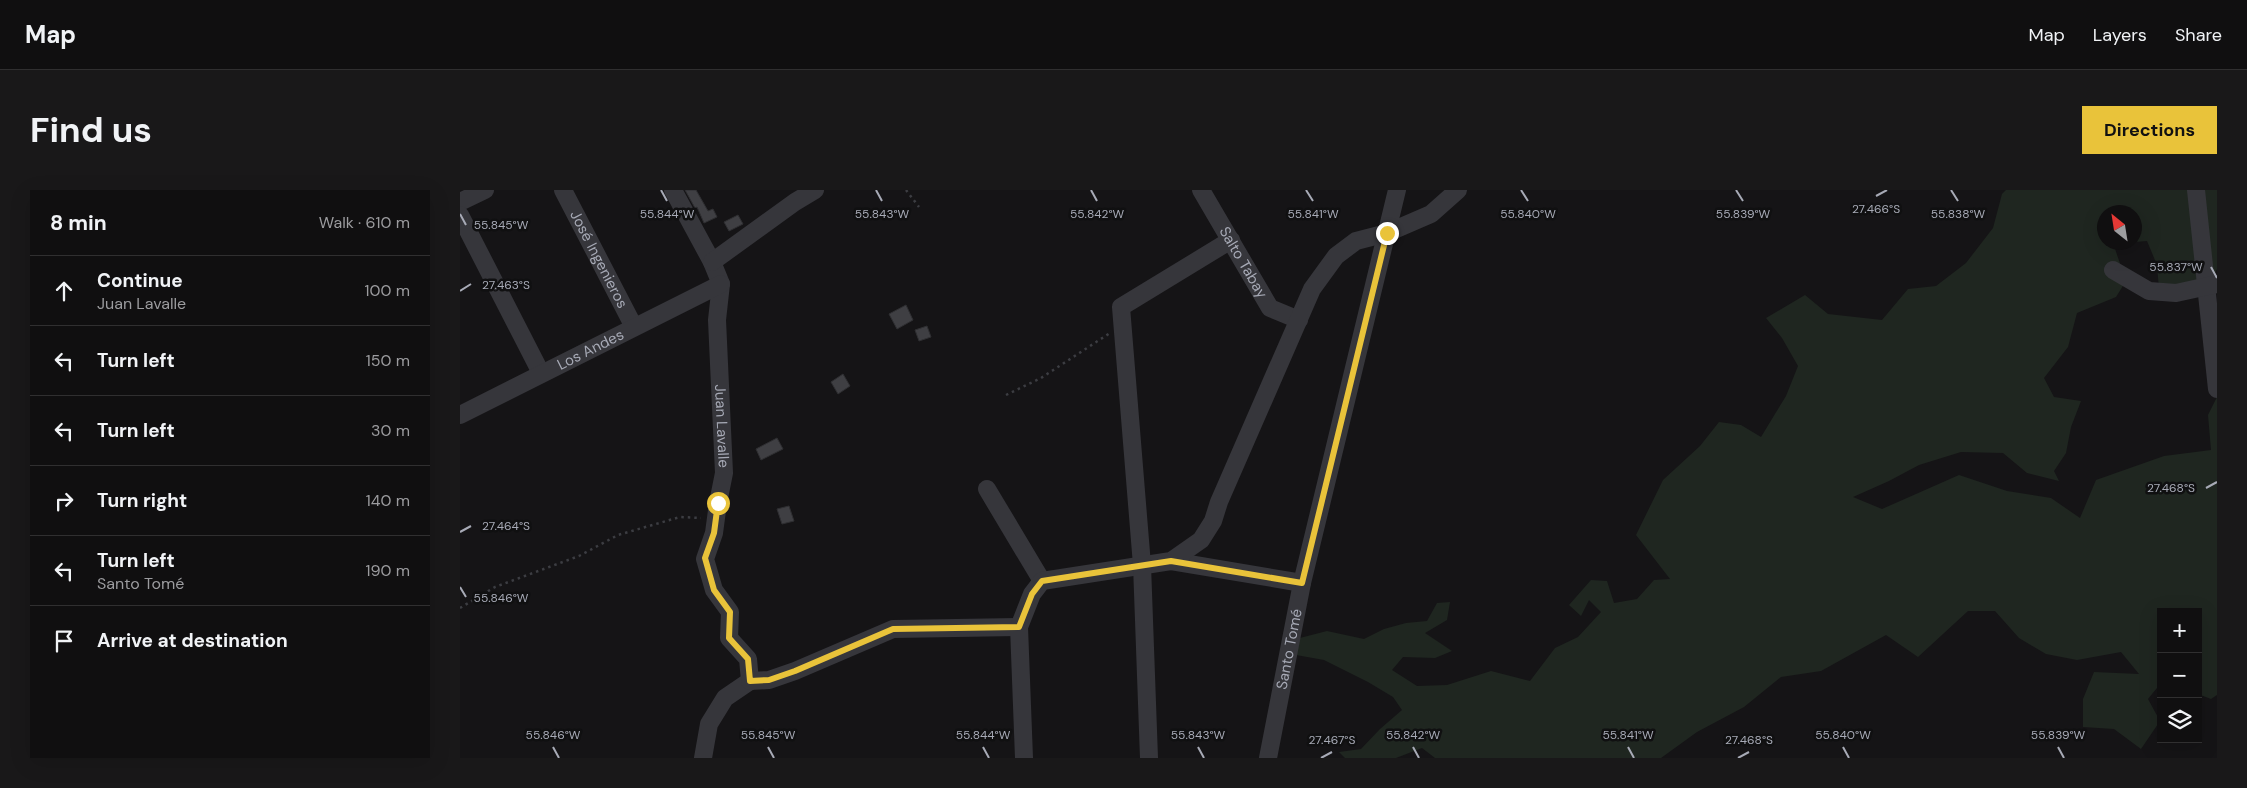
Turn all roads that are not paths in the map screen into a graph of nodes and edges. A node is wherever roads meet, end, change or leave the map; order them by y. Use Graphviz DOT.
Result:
graph roads {
  1 [pos="485,190"];
  2 [pos="563,190"];
  3 [pos="673,190"];
  4 [pos="815,190"];
  5 [pos="1201,190"];
  6 [pos="1397,190"];
  7 [pos="1458,190"];
  8 [pos="2196,190"];
  9 [pos="460,202"];
  10 [pos="460,215"];
  11 [pos="1387,233"];
  12 [pos="1230,240"];
  13 [pos="712,262"];
  14 [pos="2113,270"];
  15 [pos="721,284"];
  16 [pos="2211,286"];
  17 [pos="1299,320"];
  18 [pos="634,328"];
  19 [pos="541,373"];
  20 [pos="2217,389"];
  21 [pos="460,414"];
  22 [pos="988,489"];
  23 [pos="1171,561"];
  24 [pos="1142,565"];
  25 [pos="1042,581"];
  26 [pos="1302,583"];
  27 [pos="1019,627"];
  28 [pos="750,681"];
  29 [pos="703,758"];
  30 [pos="1024,758"];
  31 [pos="1149,758"];
  32 [pos="1268,758"];
  1 -- 9 [label="street"];
  2 -- 18 [label="street, José Ingenieros"];
  3 -- 13 [label="street, Juan Lavalle"];
  4 -- 13 [label="street"];
  5 -- 12 [label="street, Salto Tabay"];
  6 -- 11 [label="street, Santo Tomé"];
  7 -- 11 [label="street"];
  8 -- 16 [label="street"];
  10 -- 19 [label="street"];
  11 -- 17 [label="street"];
  11 -- 26 [label="street, Santo Tomé"];
  12 -- 17 [label="street, Salto Tabay"];
  12 -- 24 [label="street"];
  13 -- 15 [label="street, Juan Lavalle"];
  14 -- 16 [label="street"];
  15 -- 18 [label="street, Los Andes"];
  15 -- 28 [label="street, Juan Lavalle"];
  16 -- 20 [label="street"];
  17 -- 23 [label="street"];
  18 -- 19 [label="street, Los Andes"];
  19 -- 21 [label="street, Los Andes"];
  22 -- 25 [label="street"];
  23 -- 24 [label="street"];
  23 -- 26 [label="street"];
  24 -- 25 [label="street"];
  24 -- 31 [label="street"];
  25 -- 27 [label="street"];
  26 -- 32 [label="street, Santo Tomé"];
  27 -- 28 [label="street"];
  27 -- 30 [label="street"];
  28 -- 29 [label="street"];
}
